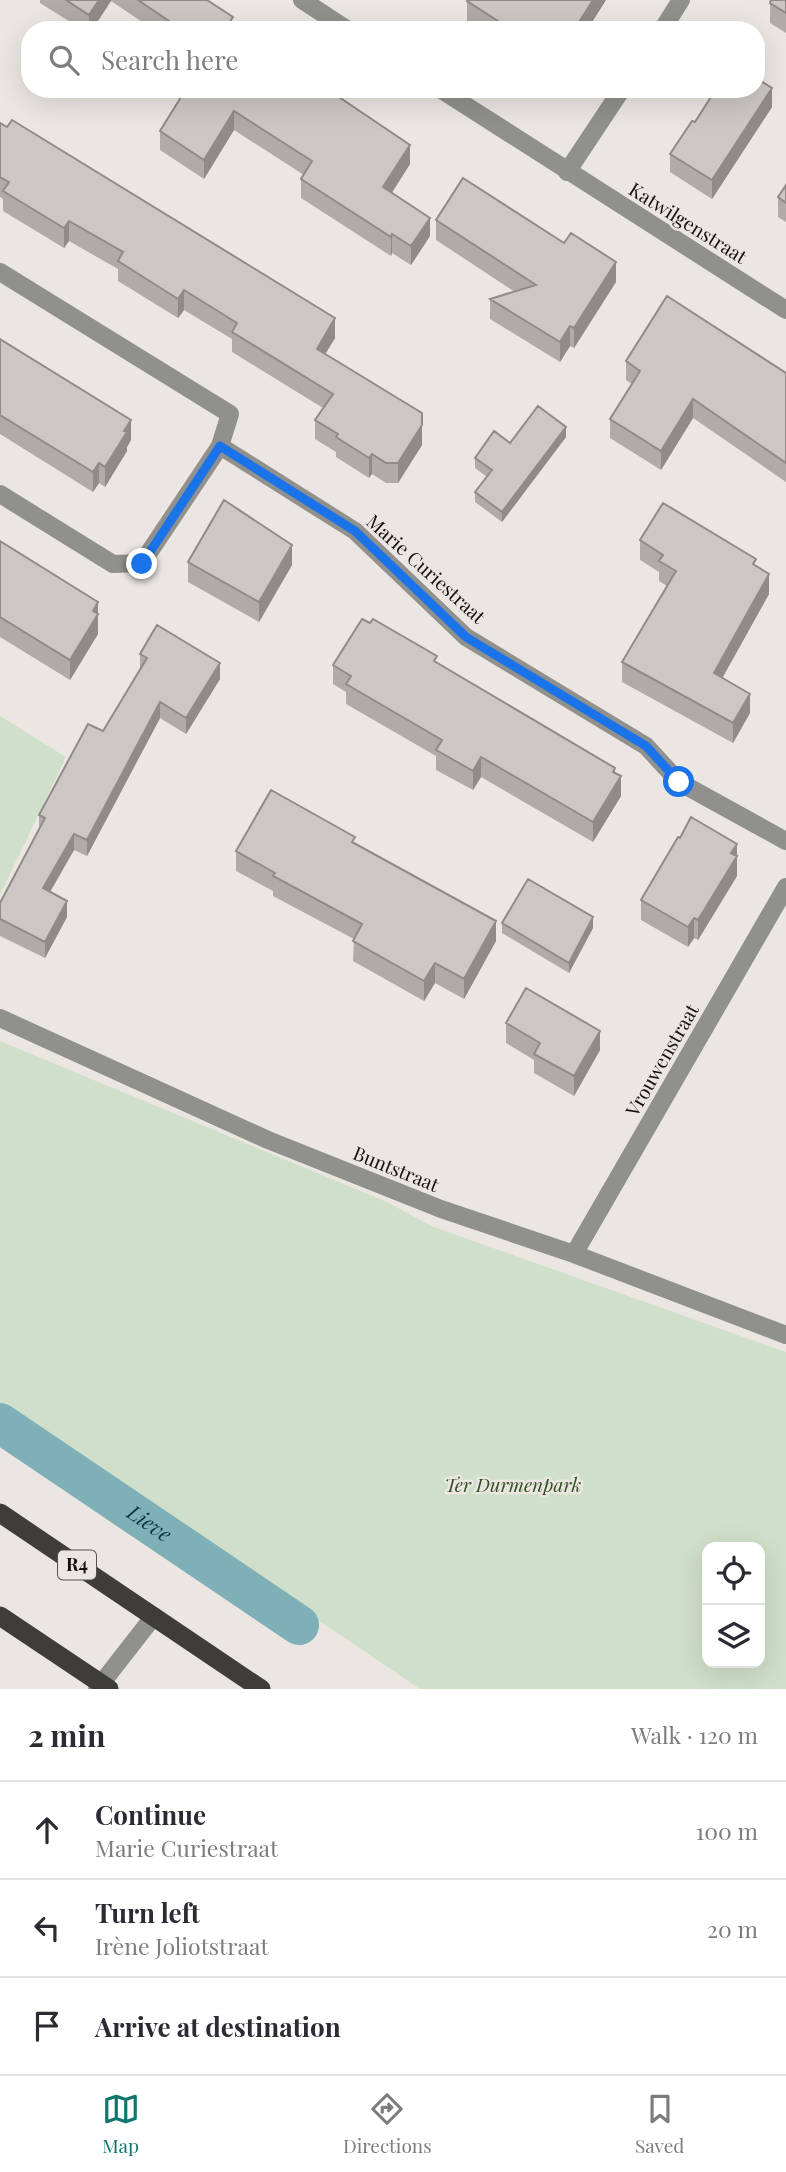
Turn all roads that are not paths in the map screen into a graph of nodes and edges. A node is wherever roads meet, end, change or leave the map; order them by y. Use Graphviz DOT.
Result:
graph roads {
  1 [pos="302,0"];
  2 [pos="681,0"];
  3 [pos="334,21"];
  4 [pos="668,21"];
  5 [pos="454,98"];
  6 [pos="616,98"];
  7 [pos="568,172"];
  8 [pos="0,272"];
  9 [pos="786,310"];
  10 [pos="220,446"];
  11 [pos="0,494"];
  12 [pos="786,841"];
  13 [pos="786,887"];
  14 [pos="0,1018"];
  15 [pos="574,1254"];
  16 [pos="786,1335"];
  17 [pos="0,1513"];
  18 [pos="0,1616"];
  19 [pos="154,1616"];
  20 [pos="102,1687"];
  21 [pos="261,1689"];
  1 -- 3 [label="street"];
  2 -- 4 [label="street"];
  5 -- 7 [label="street, Katwilgenstraat"];
  6 -- 7 [label="street"];
  7 -- 9 [label="street, Katwilgenstraat"];
  8 -- 10 [label="street"];
  10 -- 11 [label="street"];
  10 -- 12 [label="street, Marie Curiestraat"];
  13 -- 15 [label="street, Vrouwenstraat"];
  14 -- 15 [label="street, Buntstraat"];
  15 -- 16 [label="street, Buntstraat"];
  17 -- 19 [label="highway, R4"];
  18 -- 20 [label="highway"];
  19 -- 20 [label="street"];
  19 -- 21 [label="highway, R4"];
}
